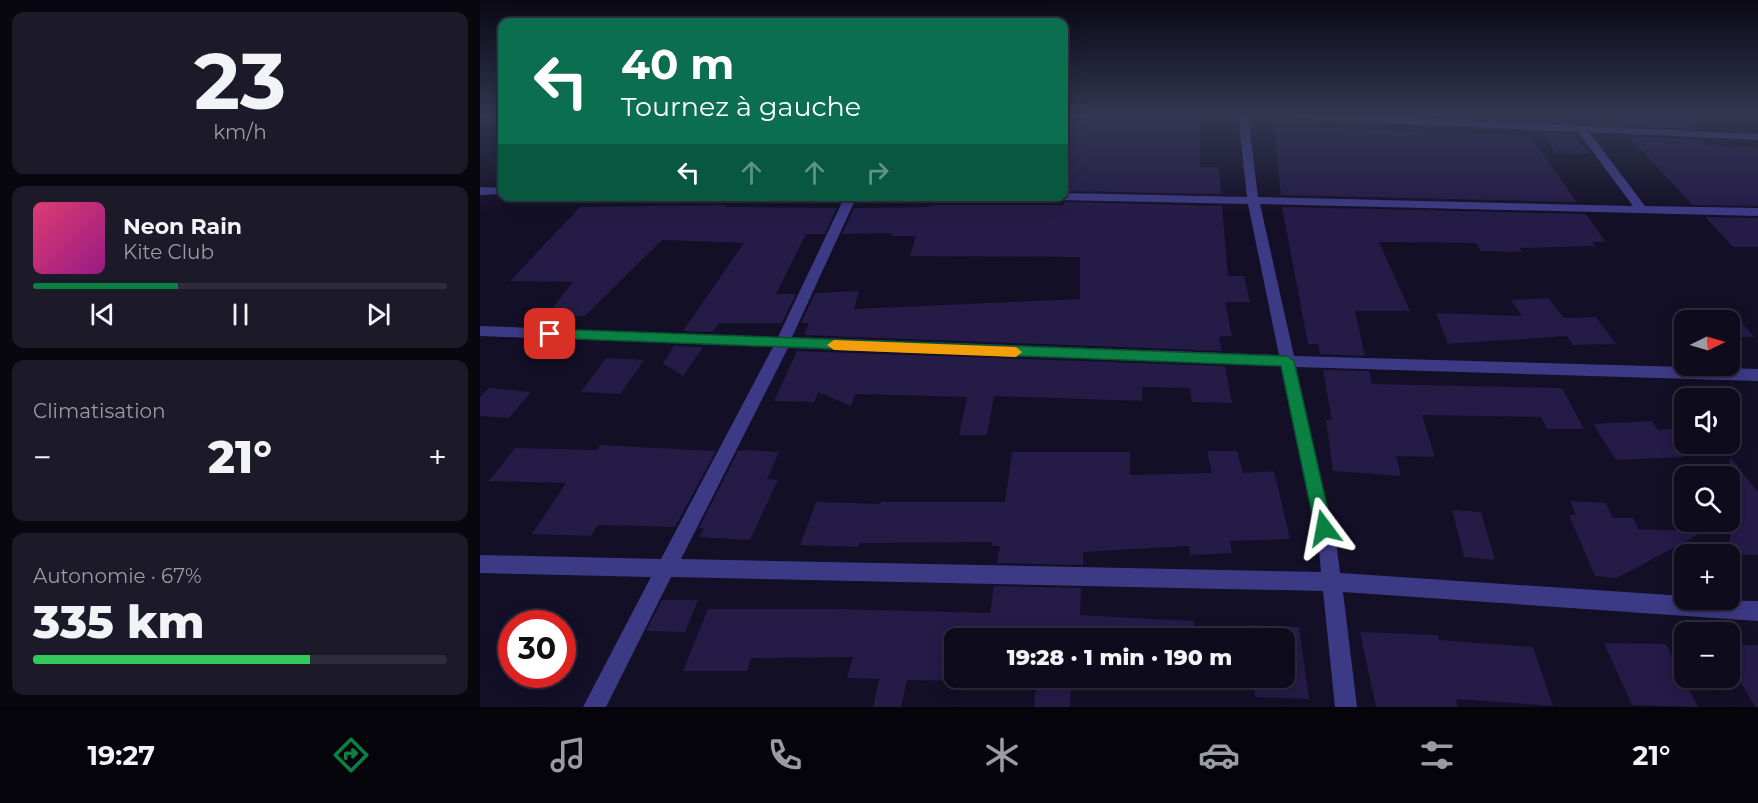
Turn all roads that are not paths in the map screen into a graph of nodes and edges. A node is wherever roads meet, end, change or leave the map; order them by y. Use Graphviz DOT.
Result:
graph roads {
  1 [pos="1247,148"];
  2 [pos="1595,148"];
  3 [pos="480,191"];
  4 [pos="498,191"];
  5 [pos="1068,196"];
  6 [pos="849,201"];
  7 [pos="1253,201"];
  8 [pos="1642,211"];
  9 [pos="1758,212"];
  10 [pos="480,331"];
  11 [pos="782,344"];
  12 [pos="1287,361"];
  13 [pos="1758,375"];
  14 [pos="480,564"];
  15 [pos="666,567"];
  16 [pos="1331,582"];
  17 [pos="1758,611"];
  18 [pos="594,707"];
  19 [pos="1346,707"];
  1 -- 7 [label="street"];
  2 -- 8 [label="street"];
  3 -- 4 [label="street"];
  5 -- 7 [label="street"];
  6 -- 11 [label="street"];
  7 -- 8 [label="street"];
  7 -- 12 [label="street"];
  8 -- 9 [label="street"];
  10 -- 11 [label="street"];
  11 -- 12 [label="street"];
  11 -- 15 [label="street"];
  12 -- 13 [label="street"];
  12 -- 16 [label="street"];
  14 -- 15 [label="street"];
  15 -- 16 [label="street"];
  15 -- 18 [label="street"];
  16 -- 17 [label="street"];
  16 -- 19 [label="street"];
}
